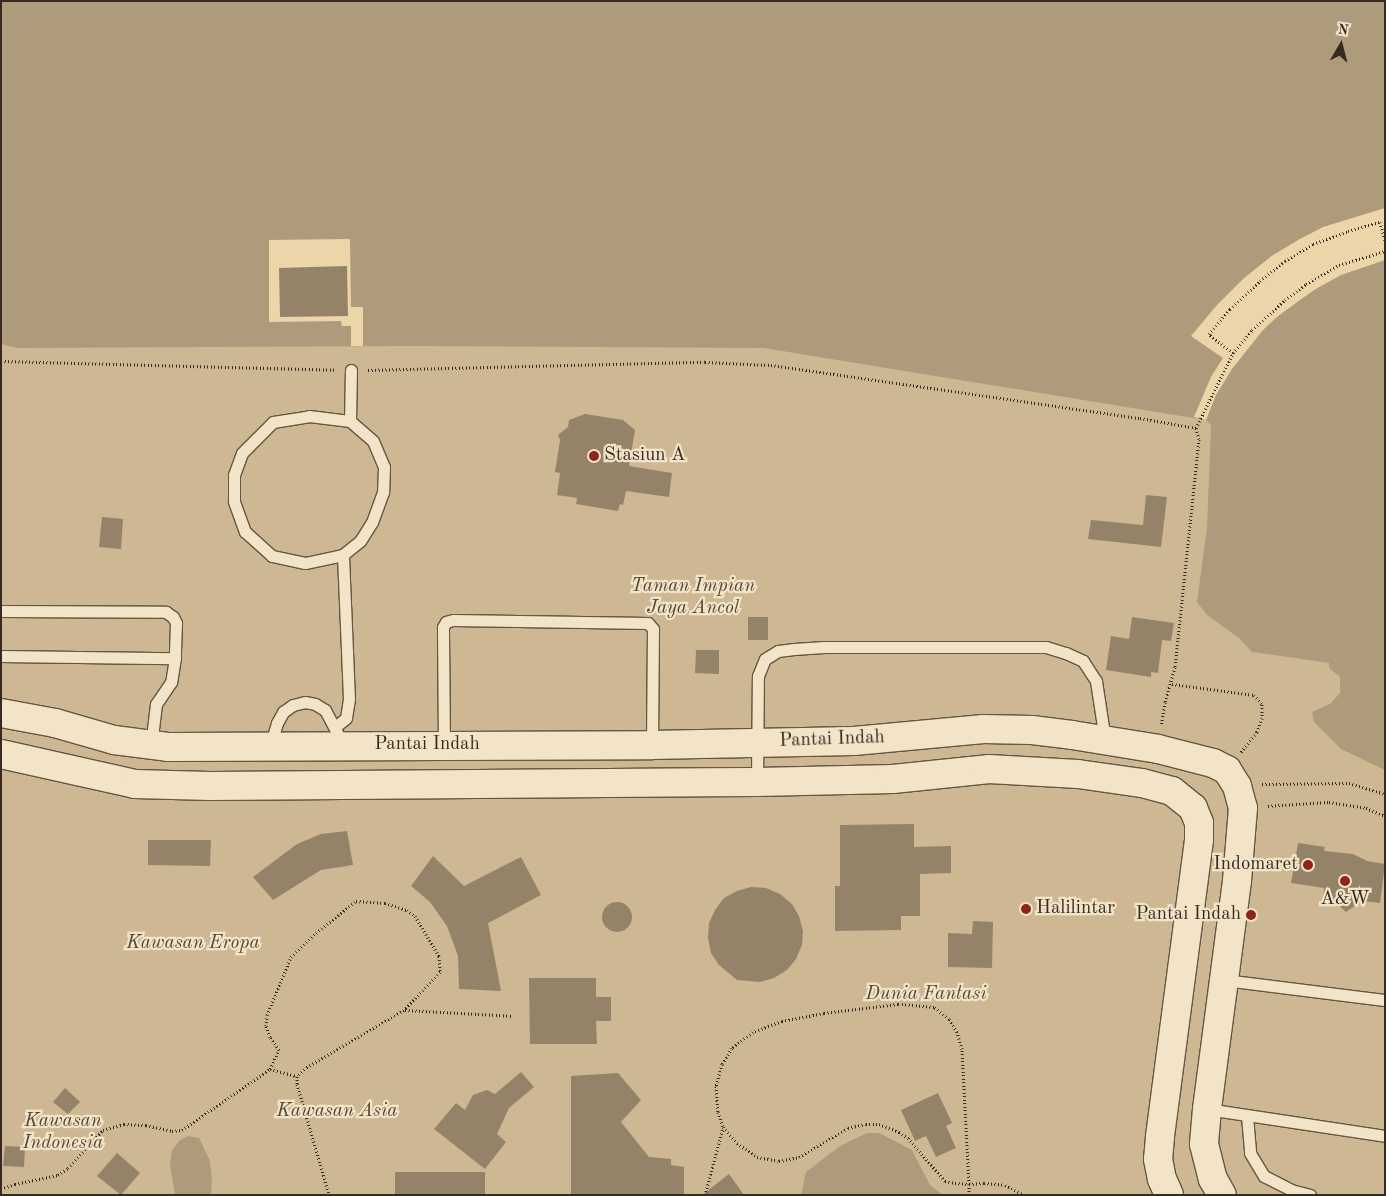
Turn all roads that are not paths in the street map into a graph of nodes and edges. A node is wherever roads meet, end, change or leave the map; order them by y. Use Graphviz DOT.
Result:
graph roads {
  1 [pos="351,370"];
  2 [pos="350,421"];
  3 [pos="343,555"];
  4 [pos="1,611"];
  5 [pos="1,656"];
  6 [pos="175,658"];
  7 [pos="1,714"];
  8 [pos="338,736"];
  9 [pos="1105,740"];
  10 [pos="756,743"];
  11 [pos="652,745"];
  12 [pos="151,746"];
  13 [pos="270,746"];
  14 [pos="444,746"];
  15 [pos="1,754"];
  16 [pos="756,782"];
  17 [pos="1224,980"];
  18 [pos="1385,1000"];
  19 [pos="1207,1109"];
  20 [pos="1247,1116"];
  21 [pos="1385,1136"];
  22 [pos="1165,1193"];
  23 [pos="1222,1195"];
  24 [pos="1310,1195"];
  1 -- 2 [label="lane"];
  2 -- 3 [label="lane"];
  2 -- 3 [label="lane"];
  3 -- 8 [label="lane"];
  4 -- 6 [label="lane"];
  5 -- 6 [label="lane"];
  6 -- 12 [label="lane"];
  7 -- 12 [label="street, Pantai Indah"];
  8 -- 13 [label="street, Pantai Indah"];
  8 -- 13 [label="lane"];
  8 -- 14 [label="street, Pantai Indah"];
  9 -- 10 [label="street, Pantai Indah"];
  9 -- 10 [label="lane"];
  9 -- 17 [label="street, Pantai Indah"];
  10 -- 11 [label="street, Pantai Indah"];
  10 -- 16 [label="lane"];
  11 -- 14 [label="street, Pantai Indah"];
  11 -- 14 [label="lane"];
  12 -- 13 [label="street, Pantai Indah"];
  15 -- 16 [label="street, Pantai Indah"];
  16 -- 22 [label="street, Pantai Indah"];
  17 -- 18 [label="lane"];
  17 -- 19 [label="street"];
  19 -- 20 [label="lane"];
  19 -- 23 [label="street"];
  20 -- 21 [label="lane"];
  20 -- 24 [label="lane"];
}
